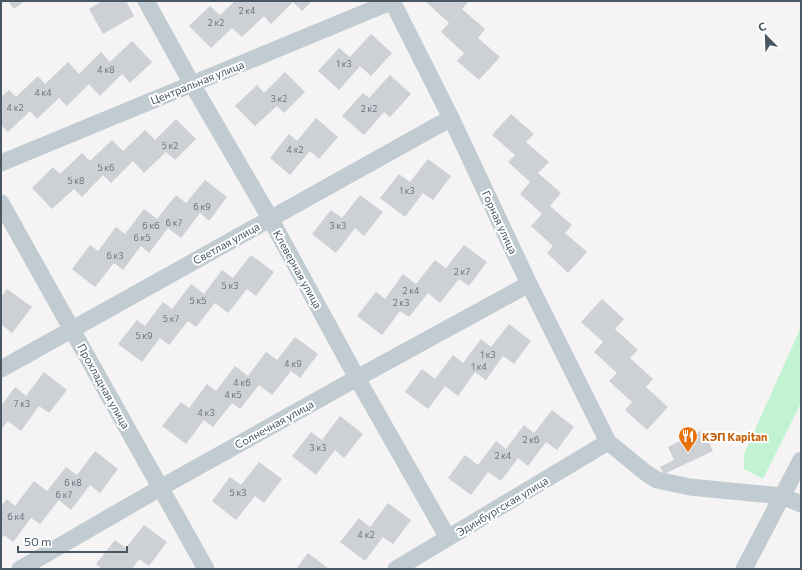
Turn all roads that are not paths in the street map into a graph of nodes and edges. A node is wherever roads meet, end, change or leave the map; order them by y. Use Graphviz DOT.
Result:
graph roads {
  1 [pos="146,1"];
  2 [pos="392,1"];
  3 [pos="192,84"];
  4 [pos="451,118"];
  5 [pos="1,163"];
  6 [pos="1,203"];
  7 [pos="270,218"];
  8 [pos="529,284"];
  9 [pos="72,329"];
  10 [pos="1,369"];
  11 [pos="357,378"];
  12 [pos="608,442"];
  13 [pos="801,460"];
  14 [pos="160,488"];
  15 [pos="782,496"];
  16 [pos="801,504"];
  17 [pos="448,538"];
  18 [pos="20,569"];
  19 [pos="206,569"];
  20 [pos="396,569"];
  21 [pos="744,569"];
  1 -- 3 [label="street, Клеверная улица"];
  2 -- 3 [label="street, Центральная улица"];
  2 -- 4 [label="street, Горная улица"];
  3 -- 5 [label="street, Центральная улица"];
  3 -- 7 [label="street, Клеверная улица"];
  4 -- 7 [label="street, Светлая улица"];
  4 -- 8 [label="street, Горная улица"];
  6 -- 9 [label="street, Прохладная улица"];
  7 -- 9 [label="street, Светлая улица"];
  7 -- 11 [label="street, Клеверная улица"];
  8 -- 11 [label="street, Солнечная улица"];
  8 -- 12 [label="street, Горная улица"];
  9 -- 10 [label="street, Светлая улица"];
  9 -- 14 [label="street, Прохладная улица"];
  11 -- 14 [label="street, Солнечная улица"];
  11 -- 17 [label="street, Клеверная улица"];
  12 -- 15 [label="street"];
  12 -- 17 [label="street, Эдинбургская улица"];
  13 -- 15 [label="street"];
  14 -- 18 [label="street, Солнечная улица"];
  14 -- 19 [label="street, Прохладная улица"];
  15 -- 16 [label="street"];
  15 -- 21 [label="street"];
  17 -- 20 [label="street, Эдинбургская улица"];
}
